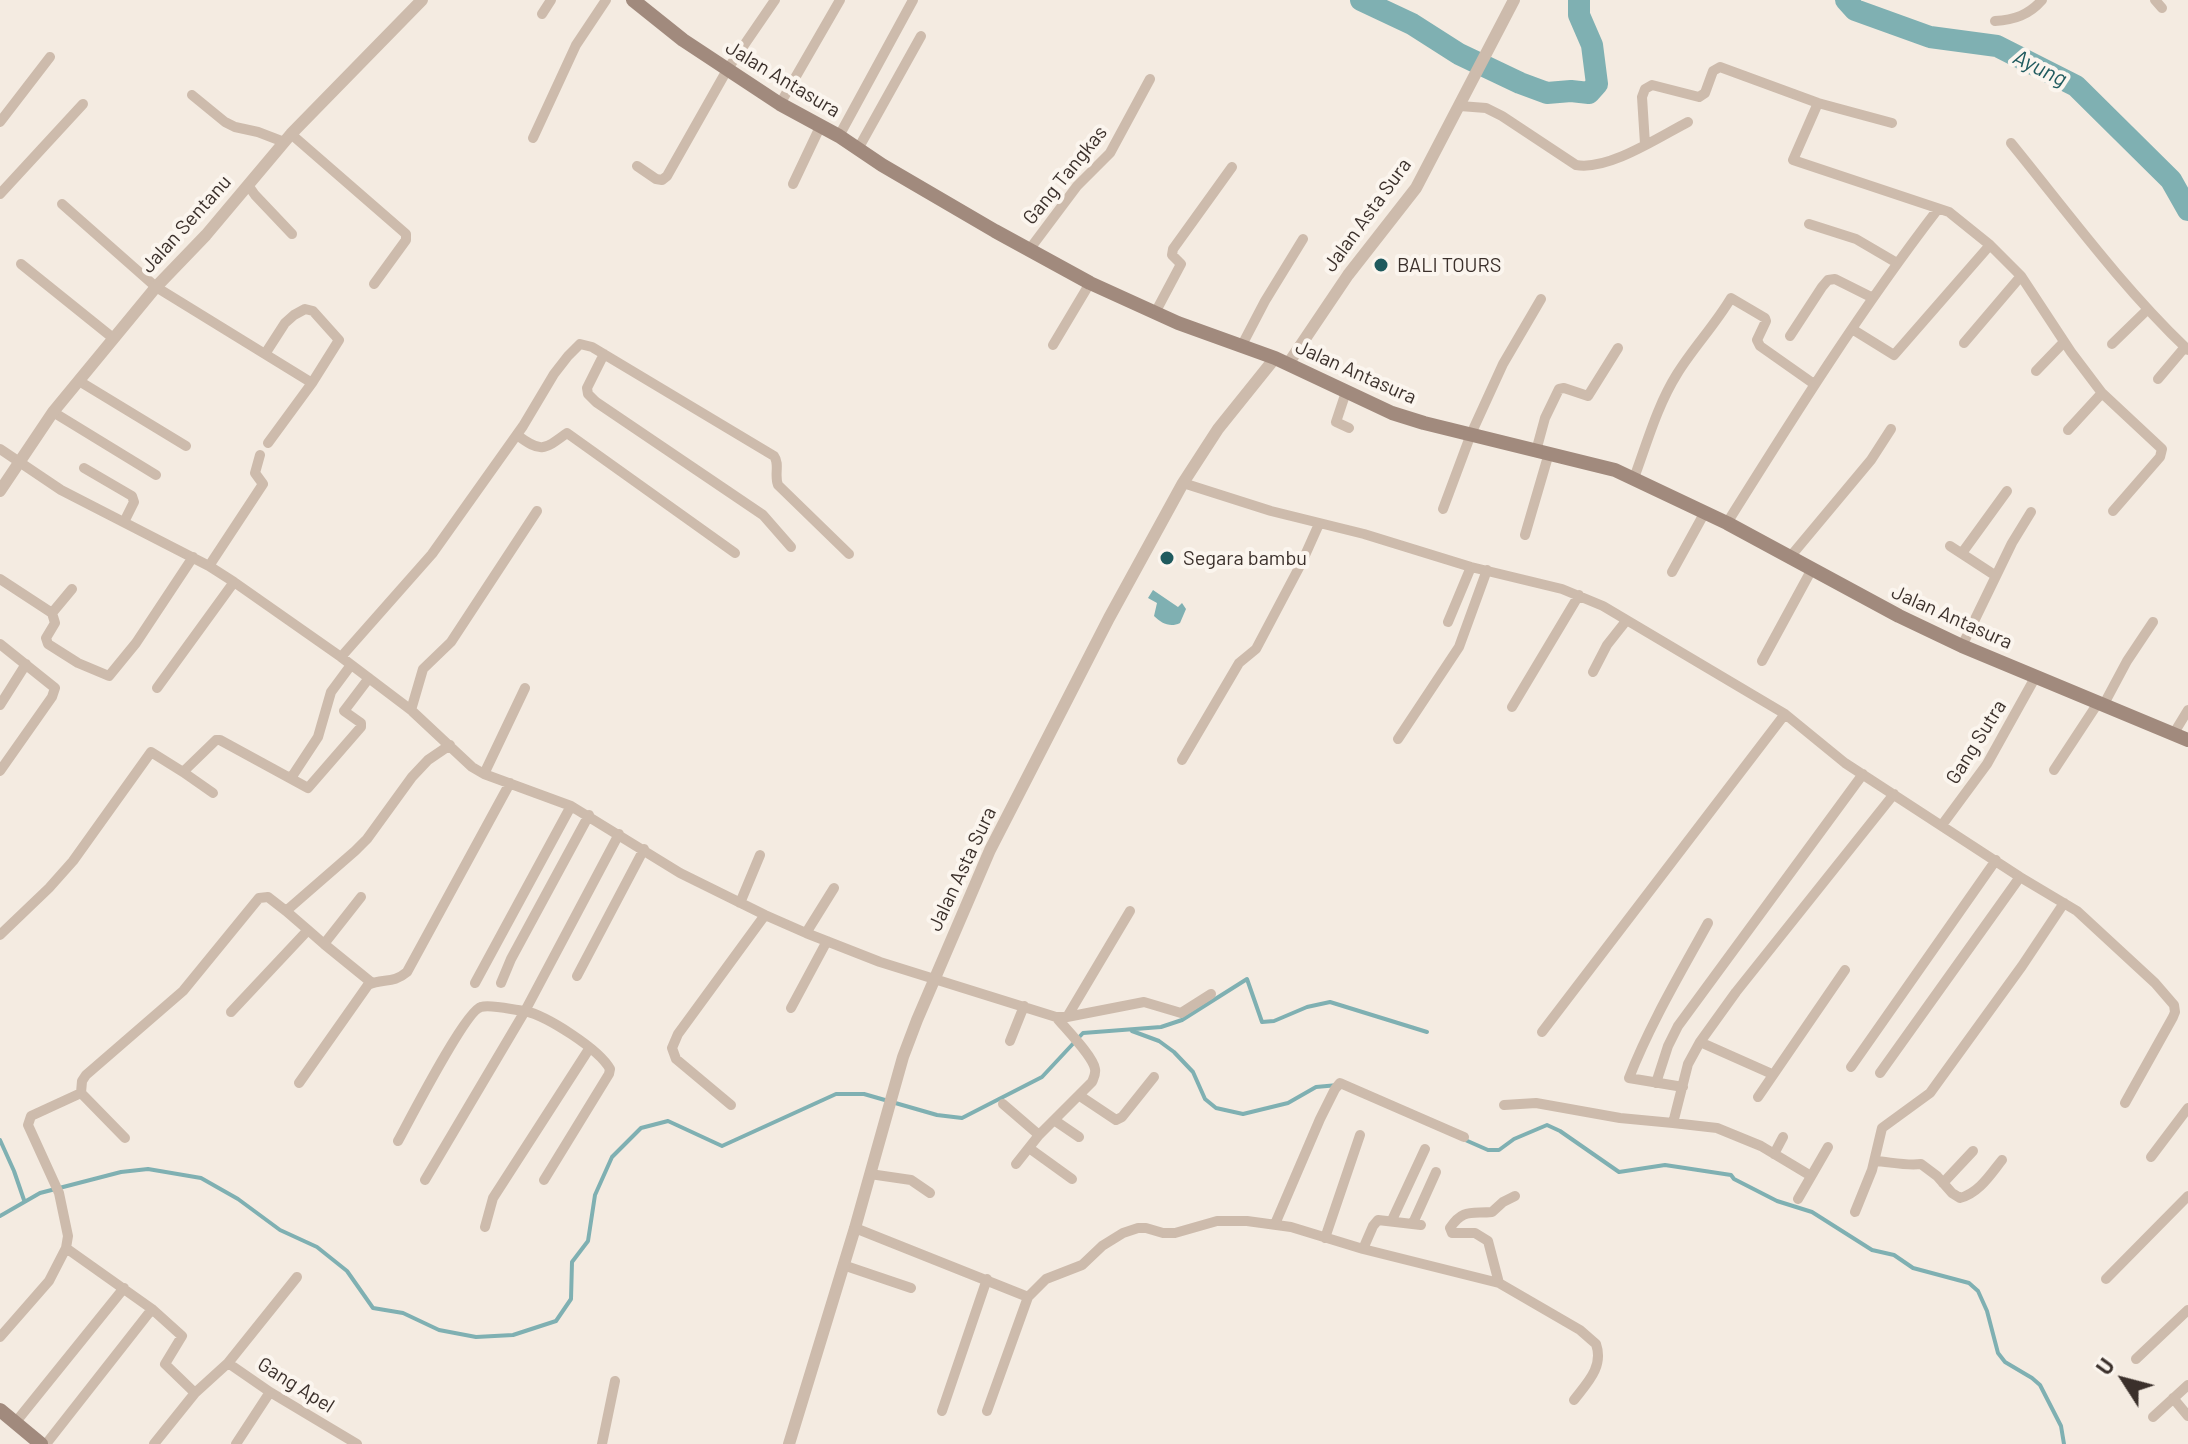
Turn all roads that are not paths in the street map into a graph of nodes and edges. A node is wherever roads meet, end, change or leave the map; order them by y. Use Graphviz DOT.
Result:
graph roads {
  1 [pos="422,0"];
  2 [pos="551,0"];
  3 [pos="606,0"];
  4 [pos="633,0"];
  5 [pos="775,0"];
  6 [pos="840,0"];
  7 [pos="913,0"];
  8 [pos="1514,0"];
  9 [pos="2042,0"];
  10 [pos="542,14"];
  11 [pos="1995,21"];
  12 [pos="921,36"];
  13 [pos="50,57"];
  14 [pos="727,70"];
  15 [pos="1150,79"];
  16 [pos="192,95"];
  17 [pos="1818,103"];
  18 [pos="83,104"];
  19 [pos="780,104"];
  20 [pos="1460,106"];
  21 [pos="0,122"];
  22 [pos="1688,122"];
  23 [pos="1892,123"];
  24 [pos="820,127"];
  25 [pos="839,136"];
  26 [pos="288,138"];
  27 [pos="533,138"];
  28 [pos="2011,143"];
  29 [pos="1645,144"];
  30 [pos="858,149"];
  31 [pos="637,166"];
  32 [pos="1232,167"];
  33 [pos="793,184"];
  34 [pos="248,185"];
  35 [pos="0,194"];
  36 [pos="62,204"];
  37 [pos="1938,209"];
  38 [pos="1809,224"];
  39 [pos="292,234"];
  40 [pos="1303,239"];
  41 [pos="1990,245"];
  42 [pos="1029,250"];
  43 [pos="1897,263"];
  44 [pos="21,264"];
  45 [pos="2021,276"];
  46 [pos="1090,283"];
  47 [pos="374,284"];
  48 [pos="156,287"];
  49 [pos="1873,298"];
  50 [pos="1541,299"];
  51 [pos="2147,310"];
  52 [pos="1155,313"];
  53 [pos="1852,329"];
  54 [pos="1790,336"];
  55 [pos="113,338"];
  56 [pos="2064,342"];
  57 [pos="1964,343"];
  58 [pos="2112,344"];
  59 [pos="1053,345"];
  60 [pos="1242,345"];
  61 [pos="1618,348"];
  62 [pos="2187,348"];
  63 [pos="265,354"];
  64 [pos="604,354"];
  65 [pos="1282,361"];
  66 [pos="2036,371"];
  67 [pos="2158,379"];
  68 [pos="79,381"];
  69 [pos="312,383"];
  70 [pos="1814,384"];
  71 [pos="1346,392"];
  72 [pos="2102,393"];
  73 [pos="53,412"];
  74 [pos="1349,428"];
  75 [pos="1891,429"];
  76 [pos="2068,430"];
  77 [pos="1471,434"];
  78 [pos="517,435"];
  79 [pos="268,443"];
  80 [pos="186,446"];
  81 [pos="0,449"];
  82 [pos="1542,452"];
  83 [pos="260,455"];
  84 [pos="19,462"];
  85 [pos="84,468"];
  86 [pos="156,475"];
  87 [pos="1634,478"];
  88 [pos="1183,483"];
  89 [pos="0,491"];
  90 [pos="2007,491"];
  91 [pos="1443,509"];
  92 [pos="537,511"];
  93 [pos="2113,511"];
  94 [pos="1705,512"];
  95 [pos="2031,512"];
  96 [pos="124,522"];
  97 [pos="1727,523"];
  98 [pos="1319,524"];
  99 [pos="1525,535"];
  100 [pos="1950,546"];
  101 [pos="791,547"];
  102 [pos="735,553"];
  103 [pos="1962,553"];
  104 [pos="849,554"];
  105 [pos="193,557"];
  106 [pos="1790,557"];
  107 [pos="209,566"];
  108 [pos="1471,567"];
  109 [pos="1812,569"];
  110 [pos="1487,570"];
  111 [pos="1672,572"];
  112 [pos="1996,576"];
  113 [pos="0,579"];
  114 [pos="234,582"];
  115 [pos="72,589"];
  116 [pos="1579,595"];
  117 [pos="52,613"];
  118 [pos="1626,621"];
  119 [pos="1448,622"];
  120 [pos="2153,622"];
  121 [pos="0,644"];
  122 [pos="1962,646"];
  123 [pos="341,657"];
  124 [pos="1762,661"];
  125 [pos="26,664"];
  126 [pos="351,665"];
  127 [pos="1593,672"];
  128 [pos="2036,676"];
  129 [pos="369,678"];
  130 [pos="157,688"];
  131 [pos="525,688"];
  132 [pos="2101,704"];
  133 [pos="0,705"];
  134 [pos="1512,707"];
  135 [pos="411,710"];
  136 [pos="2188,710"];
  137 [pos="1785,714"];
  138 [pos="2174,733"];
  139 [pos="1398,739"];
  140 [pos="2188,740"];
  141 [pos="450,745"];
  142 [pos="1182,760"];
  143 [pos="2054,770"];
  144 [pos="0,771"];
  145 [pos="183,772"];
  146 [pos="484,774"];
  147 [pos="1863,774"];
  148 [pos="289,777"];
  149 [pos="510,783"];
  150 [pos="213,793"];
  151 [pos="1894,794"];
  152 [pos="571,806"];
  153 [pos="589,815"];
  154 [pos="1942,825"];
  155 [pos="619,834"];
  156 [pos="644,849"];
  157 [pos="760,855"];
  158 [pos="1996,860"];
  159 [pos="2020,877"];
  160 [pos="834,888"];
  161 [pos="361,897"];
  162 [pos="740,903"];
  163 [pos="2064,903"];
  164 [pos="286,911"];
  165 [pos="1130,911"];
  166 [pos="765,915"];
  167 [pos="1708,923"];
  168 [pos="308,930"];
  169 [pos="806,933"];
  170 [pos="0,935"];
  171 [pos="827,941"];
  172 [pos="324,944"];
  173 [pos="1845,970"];
  174 [pos="577,976"];
  175 [pos="935,979"];
  176 [pos="372,983"];
  177 [pos="475,983"];
  178 [pos="501,983"];
  179 [pos="1211,994"];
  180 [pos="1024,1006"];
  181 [pos="791,1008"];
  182 [pos="525,1011"];
  183 [pos="231,1012"];
  184 [pos="1061,1017"];
  185 [pos="1542,1032"];
  186 [pos="1010,1041"];
  187 [pos="1700,1042"];
  188 [pos="589,1049"];
  189 [pos="1851,1067"];
  190 [pos="1880,1073"];
  191 [pos="1772,1074"];
  192 [pos="1154,1077"];
  193 [pos="299,1083"];
  194 [pos="1656,1083"];
  195 [pos="1683,1087"];
  196 [pos="81,1093"];
  197 [pos="1080,1096"];
  198 [pos="1758,1097"];
  199 [pos="2125,1103"];
  200 [pos="1003,1104"];
  201 [pos="731,1105"];
  202 [pos="1504,1105"];
  203 [pos="2188,1108"];
  204 [pos="1054,1120"];
  205 [pos="1673,1123"];
  206 [pos="1039,1135"];
  207 [pos="1360,1135"];
  208 [pos="1079,1137"];
  209 [pos="1464,1137"];
  210 [pos="1783,1137"];
  211 [pos="125,1138"];
  212 [pos="398,1141"];
  213 [pos="1828,1147"];
  214 [pos="1029,1148"];
  215 [pos="1425,1149"];
  216 [pos="1973,1151"];
  217 [pos="1774,1154"];
  218 [pos="2151,1157"];
  219 [pos="2002,1160"];
  220 [pos="1875,1161"];
  221 [pos="1016,1164"];
  222 [pos="1436,1172"];
  223 [pos="870,1174"];
  224 [pos="1811,1176"];
  225 [pos="1072,1179"];
  226 [pos="425,1180"];
  227 [pos="544,1180"];
  228 [pos="1943,1183"];
  229 [pos="930,1193"];
  230 [pos="1515,1196"];
  231 [pos="2188,1196"];
  232 [pos="1798,1199"];
  233 [pos="1855,1212"];
  234 [pos="1392,1220"];
  235 [pos="1275,1224"];
  236 [pos="485,1227"];
  237 [pos="855,1228"];
  238 [pos="1325,1238"];
  239 [pos="66,1248"];
  240 [pos="1363,1249"];
  241 [pos="843,1265"];
  242 [pos="297,1277"];
  243 [pos="987,1279"];
  244 [pos="2106,1279"];
  245 [pos="1499,1283"];
  246 [pos="124,1288"];
  247 [pos="911,1288"];
  248 [pos="1028,1297"];
  249 [pos="152,1309"];
  250 [pos="2188,1310"];
  251 [pos="0,1337"];
  252 [pos="2136,1359"];
  253 [pos="228,1363"];
  254 [pos="615,1381"];
  255 [pos="2188,1385"];
  256 [pos="270,1392"];
  257 [pos="195,1393"];
  258 [pos="2173,1398"];
  259 [pos="1574,1400"];
  260 [pos="0,1410"];
  261 [pos="942,1411"];
  262 [pos="987,1411"];
  263 [pos="2188,1416"];
  264 [pos="2153,1417"];
  265 [pos="15,1423"];
  266 [pos="44,1444"];
  267 [pos="154,1444"];
  268 [pos="236,1444"];
  269 [pos="357,1444"];
  270 [pos="602,1444"];
  271 [pos="789,1444"];
  1 -- 26 [label="street, Jalan Sentanu"];
  2 -- 10 [label="street"];
  3 -- 27 [label="street"];
  4 -- 14 [label="main road, Jalan Antasura"];
  5 -- 14 [label="street"];
  6 -- 19 [label="street"];
  7 -- 25 [label="street"];
  8 -- 20 [label="street, Jalan Asta Sura"];
  9 -- 11 [label="street"];
  12 -- 30 [label="street"];
  13 -- 21 [label="street"];
  14 -- 19 [label="main road, Jalan Antasura"];
  14 -- 31 [label="street"];
  15 -- 42 [label="street, Gang Tangkas"];
  16 -- 26 [label="street"];
  17 -- 23 [label="street"];
  17 -- 29 [label="street"];
  17 -- 37 [label="street"];
  18 -- 35 [label="street"];
  19 -- 24 [label="main road, Jalan Antasura"];
  20 -- 29 [label="street"];
  20 -- 65 [label="street, Jalan Asta Sura"];
  22 -- 29 [label="street"];
  24 -- 25 [label="main road, Jalan Antasura"];
  24 -- 33 [label="street"];
  25 -- 30 [label="main road, Jalan Antasura"];
  26 -- 34 [label="street, Jalan Sentanu"];
  26 -- 47 [label="street"];
  28 -- 51 [label="street"];
  30 -- 42 [label="main road, Jalan Antasura"];
  32 -- 52 [label="street"];
  34 -- 39 [label="street"];
  34 -- 48 [label="street, Jalan Sentanu"];
  36 -- 48 [label="street"];
  37 -- 41 [label="street"];
  37 -- 43 [label="street"];
  38 -- 43 [label="street"];
  40 -- 60 [label="street"];
  41 -- 45 [label="street"];
  41 -- 53 [label="street"];
  42 -- 46 [label="main road, Jalan Antasura"];
  43 -- 49 [label="street"];
  44 -- 55 [label="street"];
  45 -- 56 [label="street"];
  45 -- 57 [label="street"];
  46 -- 52 [label="main road, Jalan Antasura"];
  46 -- 59 [label="street"];
  48 -- 55 [label="street, Jalan Sentanu"];
  48 -- 63 [label="street"];
  49 -- 53 [label="street"];
  49 -- 54 [label="street"];
  50 -- 77 [label="street"];
  51 -- 58 [label="street"];
  51 -- 62 [label="street"];
  52 -- 60 [label="main road, Jalan Antasura"];
  53 -- 70 [label="street"];
  55 -- 68 [label="street, Jalan Sentanu"];
  56 -- 66 [label="street"];
  56 -- 72 [label="street"];
  60 -- 65 [label="main road, Jalan Antasura"];
  61 -- 82 [label="street"];
  62 -- 67 [label="street"];
  63 -- 69 [label="street"];
  63 -- 69 [label="street"];
  64 -- 78 [label="street"];
  64 -- 101 [label="street"];
  64 -- 104 [label="street"];
  65 -- 71 [label="main road, Jalan Antasura"];
  65 -- 88 [label="street, Jalan Asta Sura"];
  68 -- 73 [label="street, Jalan Sentanu"];
  68 -- 80 [label="street"];
  69 -- 79 [label="street"];
  70 -- 87 [label="street"];
  70 -- 97 [label="street"];
  71 -- 74 [label="street"];
  71 -- 77 [label="main road, Jalan Antasura"];
  72 -- 76 [label="street"];
  72 -- 93 [label="street"];
  73 -- 84 [label="street, Jalan Sentanu"];
  73 -- 86 [label="street"];
  75 -- 106 [label="street"];
  77 -- 82 [label="main road, Jalan Antasura"];
  77 -- 91 [label="street"];
  78 -- 102 [label="street"];
  78 -- 123 [label="street"];
  81 -- 84 [label="street"];
  82 -- 87 [label="main road, Jalan Antasura"];
  82 -- 99 [label="street"];
  83 -- 107 [label="street"];
  84 -- 89 [label="street, Jalan Sentanu"];
  84 -- 96 [label="street"];
  85 -- 96 [label="street"];
  87 -- 94 [label="main road, Jalan Antasura"];
  88 -- 98 [label="street"];
  88 -- 175 [label="street, Jalan Asta Sura"];
  90 -- 103 [label="street"];
  92 -- 135 [label="street"];
  94 -- 97 [label="main road, Jalan Antasura"];
  94 -- 111 [label="street"];
  95 -- 112 [label="street"];
  96 -- 105 [label="street"];
  97 -- 106 [label="main road, Jalan Antasura"];
  98 -- 108 [label="street"];
  98 -- 142 [label="street"];
  100 -- 103 [label="street"];
  103 -- 112 [label="street"];
  105 -- 107 [label="street"];
  105 -- 117 [label="street"];
  106 -- 109 [label="main road, Jalan Antasura"];
  107 -- 114 [label="street"];
  108 -- 110 [label="street"];
  108 -- 119 [label="street"];
  109 -- 122 [label="main road, Jalan Antasura"];
  109 -- 124 [label="street"];
  110 -- 116 [label="street"];
  110 -- 139 [label="street"];
  112 -- 122 [label="street"];
  113 -- 117 [label="street"];
  114 -- 123 [label="street"];
  114 -- 130 [label="street"];
  115 -- 117 [label="street"];
  116 -- 118 [label="street"];
  116 -- 134 [label="street"];
  118 -- 127 [label="street"];
  118 -- 137 [label="street"];
  120 -- 132 [label="street"];
  121 -- 125 [label="street"];
  122 -- 128 [label="main road, Jalan Antasura"];
  123 -- 126 [label="street"];
  125 -- 133 [label="street"];
  125 -- 144 [label="street"];
  126 -- 129 [label="street"];
  126 -- 148 [label="street"];
  128 -- 132 [label="main road, Jalan Antasura"];
  128 -- 154 [label="street, Gang Sutra"];
  129 -- 135 [label="street"];
  129 -- 148 [label="street"];
  131 -- 146 [label="street"];
  132 -- 138 [label="main road, Jalan Antasura"];
  132 -- 143 [label="street"];
  135 -- 141 [label="street"];
  136 -- 138 [label="street"];
  137 -- 147 [label="street"];
  137 -- 185 [label="street"];
  138 -- 140 [label="main road, Jalan Antasura"];
  141 -- 146 [label="street"];
  141 -- 164 [label="street"];
  145 -- 148 [label="street"];
  145 -- 150 [label="street"];
  145 -- 170 [label="street"];
  146 -- 149 [label="street"];
  147 -- 151 [label="street"];
  147 -- 194 [label="street"];
  149 -- 152 [label="street"];
  149 -- 176 [label="street"];
  151 -- 154 [label="street"];
  151 -- 187 [label="street"];
  152 -- 153 [label="street"];
  152 -- 177 [label="street"];
  153 -- 155 [label="street"];
  153 -- 178 [label="street"];
  154 -- 158 [label="street"];
  155 -- 156 [label="street"];
  155 -- 182 [label="street"];
  156 -- 162 [label="street"];
  156 -- 174 [label="street"];
  157 -- 162 [label="street"];
  158 -- 159 [label="street"];
  158 -- 189 [label="street"];
  159 -- 163 [label="street"];
  159 -- 190 [label="street"];
  160 -- 169 [label="street"];
  161 -- 172 [label="street"];
  162 -- 166 [label="street"];
  163 -- 199 [label="street"];
  163 -- 220 [label="street"];
  164 -- 168 [label="street"];
  164 -- 196 [label="street"];
  165 -- 184 [label="street"];
  166 -- 169 [label="street"];
  166 -- 201 [label="street"];
  167 -- 194 [label="street"];
  168 -- 172 [label="street"];
  168 -- 183 [label="street"];
  169 -- 171 [label="street"];
  171 -- 175 [label="street"];
  171 -- 181 [label="street"];
  172 -- 176 [label="street"];
  173 -- 191 [label="street"];
  175 -- 180 [label="street"];
  175 -- 223 [label="street, Jalan Asta Sura"];
  176 -- 193 [label="street"];
  179 -- 184 [label="street"];
  180 -- 184 [label="street"];
  180 -- 186 [label="street"];
  182 -- 188 [label="street"];
  182 -- 212 [label="street"];
  182 -- 226 [label="street"];
  184 -- 197 [label="street"];
  187 -- 191 [label="street"];
  187 -- 195 [label="street"];
  188 -- 227 [label="street"];
  188 -- 236 [label="street"];
  191 -- 198 [label="street"];
  192 -- 197 [label="street"];
  194 -- 195 [label="street"];
  195 -- 205 [label="street"];
  196 -- 211 [label="street"];
  196 -- 239 [label="street"];
  197 -- 204 [label="street"];
  200 -- 206 [label="street"];
  202 -- 205 [label="street"];
  203 -- 218 [label="street"];
  204 -- 206 [label="street"];
  204 -- 208 [label="street"];
  205 -- 217 [label="street"];
  206 -- 214 [label="street"];
  207 -- 238 [label="street"];
  209 -- 235 [label="street"];
  210 -- 217 [label="street"];
  213 -- 224 [label="street"];
  214 -- 221 [label="street"];
  214 -- 225 [label="street"];
  215 -- 234 [label="street"];
  216 -- 228 [label="street"];
  217 -- 224 [label="street"];
  219 -- 228 [label="street"];
  220 -- 228 [label="street"];
  220 -- 233 [label="street"];
  222 -- 234 [label="street"];
  223 -- 229 [label="street"];
  223 -- 237 [label="street, Jalan Asta Sura"];
  224 -- 232 [label="street"];
  230 -- 245 [label="street"];
  231 -- 244 [label="street"];
  234 -- 240 [label="street"];
  235 -- 238 [label="street"];
  235 -- 248 [label="street"];
  237 -- 241 [label="street, Jalan Asta Sura"];
  237 -- 243 [label="street"];
  238 -- 240 [label="street"];
  239 -- 246 [label="street"];
  239 -- 251 [label="street"];
  240 -- 245 [label="street"];
  241 -- 247 [label="street"];
  241 -- 271 [label="street, Jalan Asta Sura"];
  242 -- 253 [label="street"];
  243 -- 248 [label="street"];
  243 -- 261 [label="street"];
  245 -- 259 [label="street"];
  246 -- 249 [label="street"];
  246 -- 265 [label="street"];
  248 -- 262 [label="street"];
  249 -- 257 [label="street"];
  249 -- 266 [label="street"];
  250 -- 252 [label="street"];
  253 -- 256 [label="street, Gang Apel"];
  253 -- 257 [label="street, Gang Apel"];
  254 -- 270 [label="street"];
  255 -- 258 [label="street"];
  256 -- 268 [label="street"];
  256 -- 269 [label="street, Gang Apel"];
  257 -- 267 [label="street, Gang Apel"];
  258 -- 263 [label="street"];
  258 -- 264 [label="street"];
  260 -- 265 [label="main road"];
  265 -- 266 [label="main road"];
}
